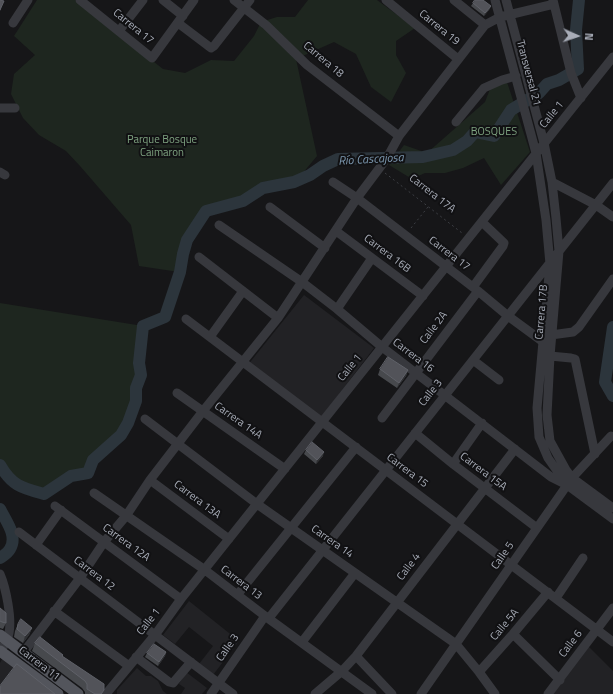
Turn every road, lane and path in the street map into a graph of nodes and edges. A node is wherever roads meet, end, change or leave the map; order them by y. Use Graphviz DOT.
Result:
graph roads {
  1 [pos="28,0"];
  2 [pos="80,0"];
  3 [pos="143,0"];
  4 [pos="163,0"];
  5 [pos="194,0"];
  6 [pos="234,0"];
  7 [pos="250,0"];
  8 [pos="386,0"];
  9 [pos="454,0"];
  10 [pos="495,0"];
  11 [pos="506,0"];
  12 [pos="553,2"];
  13 [pos="244,8"];
  14 [pos="510,14"];
  15 [pos="500,17"];
  16 [pos="180,19"];
  17 [pos="13,23"];
  18 [pos="485,25"];
  19 [pos="119,31"];
  20 [pos="613,57"];
  21 [pos="458,59"];
  22 [pos="519,77"];
  23 [pos="581,98"];
  24 [pos="0,108"];
  25 [pos="15,108"];
  26 [pos="456,122"];
  27 [pos="534,126"];
  28 [pos="399,136"];
  29 [pos="544,143"];
  30 [pos="536,153"];
  31 [pos="380,169"];
  32 [pos="333,182"];
  33 [pos="552,182"];
  34 [pos="613,183"];
  35 [pos="357,198"];
  36 [pos="596,205"];
  37 [pos="270,207"];
  38 [pos="428,207"];
  39 [pos="613,217"];
  40 [pos="482,222"];
  41 [pos="219,225"];
  42 [pos="336,231"];
  43 [pos="404,235"];
  44 [pos="469,238"];
  45 [pos="325,248"];
  46 [pos="559,251"];
  47 [pos="199,257"];
  48 [pos="372,258"];
  49 [pos="550,264"];
  50 [pos="446,267"];
  51 [pos="613,279"];
  52 [pos="302,282"];
  53 [pos="475,289"];
  54 [pos="243,291"];
  55 [pos="423,296"];
  56 [pos="337,309"];
  57 [pos="508,316"];
  58 [pos="278,318"];
  59 [pos="186,319"];
  60 [pos="210,337"];
  61 [pos="548,339"];
  62 [pos="382,347"];
  63 [pos="550,356"];
  64 [pos="473,360"];
  65 [pos="242,362"];
  66 [pos="416,374"];
  67 [pos="499,380"];
  68 [pos="176,393"];
  69 [pos="445,395"];
  70 [pos="203,411"];
  71 [pos="382,418"];
  72 [pos="145,419"];
  73 [pos="322,422"];
  74 [pos="482,423"];
  75 [pos="415,433"];
  76 [pos="611,436"];
  77 [pos="178,444"];
  78 [pos="356,447"];
  79 [pos="515,449"];
  80 [pos="595,454"];
  81 [pos="453,464"];
  82 [pos="285,469"];
  83 [pos="386,470"];
  84 [pos="150,480"];
  85 [pos="570,481"];
  86 [pos="485,489"];
  87 [pos="94,493"];
  88 [pos="257,504"];
  89 [pos="613,508"];
  90 [pos="126,516"];
  91 [pos="613,519"];
  92 [pos="457,524"];
  93 [pos="291,528"];
  94 [pos="537,528"];
  95 [pos="19,532"];
  96 [pos="229,539"];
  97 [pos="104,542"];
  98 [pos="36,545"];
  99 [pos="322,550"];
  100 [pos="583,558"];
  101 [pos="511,565"];
  102 [pos="205,570"];
  103 [pos="355,573"];
  104 [pos="1,577"];
  105 [pos="80,578"];
  106 [pos="548,592"];
  107 [pos="238,594"];
  108 [pos="556,598"];
  109 [pos="181,599"];
  110 [pos="397,603"];
  111 [pos="613,608"];
  112 [pos="54,611"];
  113 [pos="267,617"];
  114 [pos="597,630"];
  115 [pos="155,634"];
  116 [pos="513,634"];
  117 [pos="3,637"];
  118 [pos="302,642"];
  119 [pos="613,642"];
  120 [pos="456,644"];
  121 [pos="0,652"];
  122 [pos="23,653"];
  123 [pos="136,656"];
  124 [pos="356,656"];
  125 [pos="191,662"];
  126 [pos="128,666"];
  127 [pos="342,671"];
  128 [pos="480,672"];
  129 [pos="560,680"];
  130 [pos="219,683"];
  131 [pos="58,694"];
  132 [pos="78,694"];
  133 [pos="106,694"];
  134 [pos="211,694"];
  135 [pos="233,694"];
  136 [pos="315,694"];
  137 [pos="372,694"];
  138 [pos="392,694"];
  139 [pos="421,694"];
  140 [pos="495,694"];
  141 [pos="548,694"];
  1 -- 17 [label="street"];
  2 -- 19 [label="street, Carrera 17"];
  3 -- 19 [label="street"];
  4 -- 16 [label="street"];
  5 -- 16 [label="street"];
  6 -- 13 [label="street, Carrera 18"];
  7 -- 13 [label="street"];
  8 -- 21 [label="street, Carrera 19"];
  9 -- 18 [label="street"];
  10 -- 15 [label="street, Transversal 21"];
  11 -- 14 [label="street"];
  12 -- 14 [label="street"];
  12 -- 23 [label="street"];
  13 -- 16 [label="street"];
  13 -- 28 [label="street, Carrera 18"];
  14 -- 15 [label="street"];
  14 -- 22 [label="street"];
  15 -- 18 [label="street"];
  15 -- 22 [label="street, Transversal 21"];
  16 -- 19 [label="street, Carrera 17"];
  18 -- 21 [label="street"];
  20 -- 23 [label="street, Calle 1"];
  21 -- 28 [label="street"];
  22 -- 26 [label="street"];
  22 -- 27 [label="street, Transversal 21"];
  23 -- 29 [label="street, Calle 1"];
  24 -- 25 [label="street"];
  27 -- 29 [label="street, Carrera 17B"];
  27 -- 30 [label="street, Transversal 21"];
  28 -- 31 [label="street"];
  29 -- 30 [label="street, Calle 1"];
  29 -- 33 [label="street, Carrera 17B"];
  30 -- 40 [label="street, Calle 1"];
  30 -- 49 [label="street, Carrera 17B"];
  31 -- 35 [label="street"];
  31 -- 38 [label="path, Carrera 17A"];
  32 -- 35 [label="street, Carrera 17"];
  33 -- 36 [label="street"];
  33 -- 46 [label="street, Carrera 17B"];
  34 -- 36 [label="street, Calle 3"];
  35 -- 42 [label="street"];
  35 -- 43 [label="street, Carrera 17"];
  36 -- 39 [label="street"];
  36 -- 46 [label="street, Calle 3"];
  37 -- 45 [label="street"];
  38 -- 43 [label="path"];
  38 -- 44 [label="path, Carrera 17A"];
  40 -- 44 [label="street, Calle 1"];
  40 -- 53 [label="street, Calle 2A"];
  41 -- 52 [label="street, Carrera 16"];
  42 -- 45 [label="street"];
  42 -- 48 [label="street, Carrera 16B"];
  43 -- 50 [label="street, Carrera 17"];
  44 -- 50 [label="street, Calle 1"];
  45 -- 52 [label="street"];
  46 -- 49 [label="street, Calle 3"];
  46 -- 61 [label="street, Carrera 17B"];
  47 -- 54 [label="street"];
  48 -- 55 [label="street, Carrera 16B"];
  48 -- 56 [label="street"];
  49 -- 57 [label="street, Calle 3"];
  49 -- 61 [label="street, Carrera 17B"];
  50 -- 53 [label="street, Carrera 17"];
  50 -- 55 [label="street, Calle 1"];
  51 -- 61 [label="street"];
  52 -- 56 [label="street, Carrera 16"];
  52 -- 58 [label="street"];
  53 -- 57 [label="street, Carrera 17"];
  53 -- 66 [label="street, Calle 2A"];
  54 -- 58 [label="street"];
  54 -- 60 [label="street"];
  55 -- 62 [label="street, Calle 1"];
  56 -- 62 [label="street, Carrera 16"];
  57 -- 61 [label="street, Carrera 17"];
  57 -- 64 [label="street, Calle 3"];
  58 -- 65 [label="street"];
  59 -- 60 [label="street, Carrera 15"];
  60 -- 65 [label="street, Carrera 15"];
  61 -- 63 [label="street, Carrera 17B"];
  61 -- 85 [label="street, Carrera 17B"];
  62 -- 66 [label="street, Carrera 16"];
  62 -- 73 [label="street, Calle 1"];
  63 -- 80 [label="street"];
  63 -- 85 [label="street, Carrera 17B"];
  64 -- 67 [label="street"];
  64 -- 69 [label="street, Calle 3"];
  65 -- 70 [label="street"];
  65 -- 73 [label="street, Carrera 15"];
  66 -- 69 [label="street, Carrera 16"];
  66 -- 71 [label="street, Calle 2A"];
  68 -- 70 [label="street, Carrera 14A"];
  69 -- 74 [label="street, Carrera 16"];
  69 -- 75 [label="street, Calle 3"];
  70 -- 77 [label="street"];
  70 -- 82 [label="street, Carrera 14A"];
  72 -- 77 [label="street, Carrera 14"];
  73 -- 78 [label="street, Carrera 15"];
  73 -- 82 [label="street, Calle 1"];
  74 -- 79 [label="street, Carrera 16"];
  74 -- 81 [label="street"];
  75 -- 81 [label="street, Carrera 15A"];
  75 -- 83 [label="street, Calle 3"];
  76 -- 80 [label="street, Calle 5"];
  77 -- 84 [label="street"];
  77 -- 88 [label="street, Carrera 14"];
  78 -- 83 [label="street, Carrera 15"];
  78 -- 93 [label="street"];
  79 -- 85 [label="street, Carrera 16"];
  79 -- 86 [label="street, Calle 4"];
  80 -- 85 [label="street, Calle 5"];
  81 -- 86 [label="street, Carrera 15A"];
  82 -- 88 [label="street, Calle 1"];
  83 -- 92 [label="street, Carrera 15"];
  83 -- 99 [label="street, Calle 3"];
  84 -- 90 [label="street"];
  84 -- 96 [label="street, Carrera 13A"];
  85 -- 89 [label="street, Carrera 16"];
  85 -- 91 [label="street, Carrera 16"];
  85 -- 94 [label="street, Calle 5"];
  86 -- 92 [label="street, Calle 4"];
  86 -- 94 [label="street, Carrera 15A"];
  87 -- 90 [label="street, Carrera 13"];
  88 -- 93 [label="street, Carrera 14"];
  88 -- 96 [label="street, Calle 1"];
  90 -- 97 [label="street"];
  90 -- 102 [label="street, Carrera 13"];
  92 -- 101 [label="street, Carrera 15"];
  92 -- 110 [label="street, Calle 4"];
  93 -- 99 [label="street, Carrera 14"];
  93 -- 107 [label="street"];
  94 -- 101 [label="street, Calle 5"];
  95 -- 98 [label="street, Carrera 12"];
  96 -- 102 [label="street, Calle 1"];
  97 -- 98 [label="street, Carrera 12A"];
  97 -- 105 [label="street"];
  97 -- 109 [label="street, Carrera 12A"];
  98 -- 105 [label="street, Carrera 12"];
  99 -- 103 [label="street, Carrera 14"];
  99 -- 113 [label="street, Calle 3"];
  100 -- 108 [label="street"];
  101 -- 106 [label="street, Carrera 15"];
  101 -- 120 [label="street, Calle 5"];
  102 -- 107 [label="street, Carrera 13"];
  102 -- 109 [label="street, Calle 1"];
  103 -- 110 [label="street, Carrera 14"];
  103 -- 118 [label="street"];
  104 -- 117 [label="street"];
  105 -- 112 [label="street"];
  105 -- 115 [label="street, Carrera 12"];
  106 -- 108 [label="street, Carrera 15"];
  106 -- 116 [label="street, Calle 5A"];
  107 -- 113 [label="street, Carrera 13"];
  108 -- 114 [label="street, Carrera 15"];
  109 -- 115 [label="street, Calle 1"];
  110 -- 120 [label="street, Carrera 14"];
  110 -- 124 [label="street, Calle 4"];
  111 -- 114 [label="street, Calle 6"];
  112 -- 122 [label="street"];
  112 -- 126 [label="street"];
  113 -- 118 [label="street, Carrera 13"];
  113 -- 130 [label="street, Calle 3"];
  114 -- 119 [label="street, Carrera 15"];
  114 -- 129 [label="street, Calle 6"];
  115 -- 123 [label="street, Calle 1"];
  115 -- 125 [label="street, Carrera 12"];
  116 -- 128 [label="street, Calle 5A"];
  116 -- 129 [label="street"];
  117 -- 121 [label="street"];
  117 -- 122 [label="main road, Carrera 11"];
  118 -- 127 [label="street, Carrera 13"];
  120 -- 128 [label="street, Carrera 14"];
  120 -- 139 [label="street, Calle 5"];
  121 -- 131 [label="main road, Carrera 11"];
  122 -- 132 [label="main road, Carrera 11"];
  123 -- 125 [label="street"];
  123 -- 126 [label="street, Calle 1"];
  124 -- 127 [label="street, Calle 4"];
  124 -- 138 [label="street"];
  125 -- 130 [label="street, Carrera 12"];
  126 -- 133 [label="street, Calle 1"];
  127 -- 136 [label="street, Calle 4"];
  127 -- 137 [label="street, Carrera 13"];
  128 -- 140 [label="street, Carrera 14"];
  129 -- 141 [label="street, Calle 6"];
  130 -- 134 [label="street, Calle 3"];
  130 -- 135 [label="street, Carrera 12"];
}
